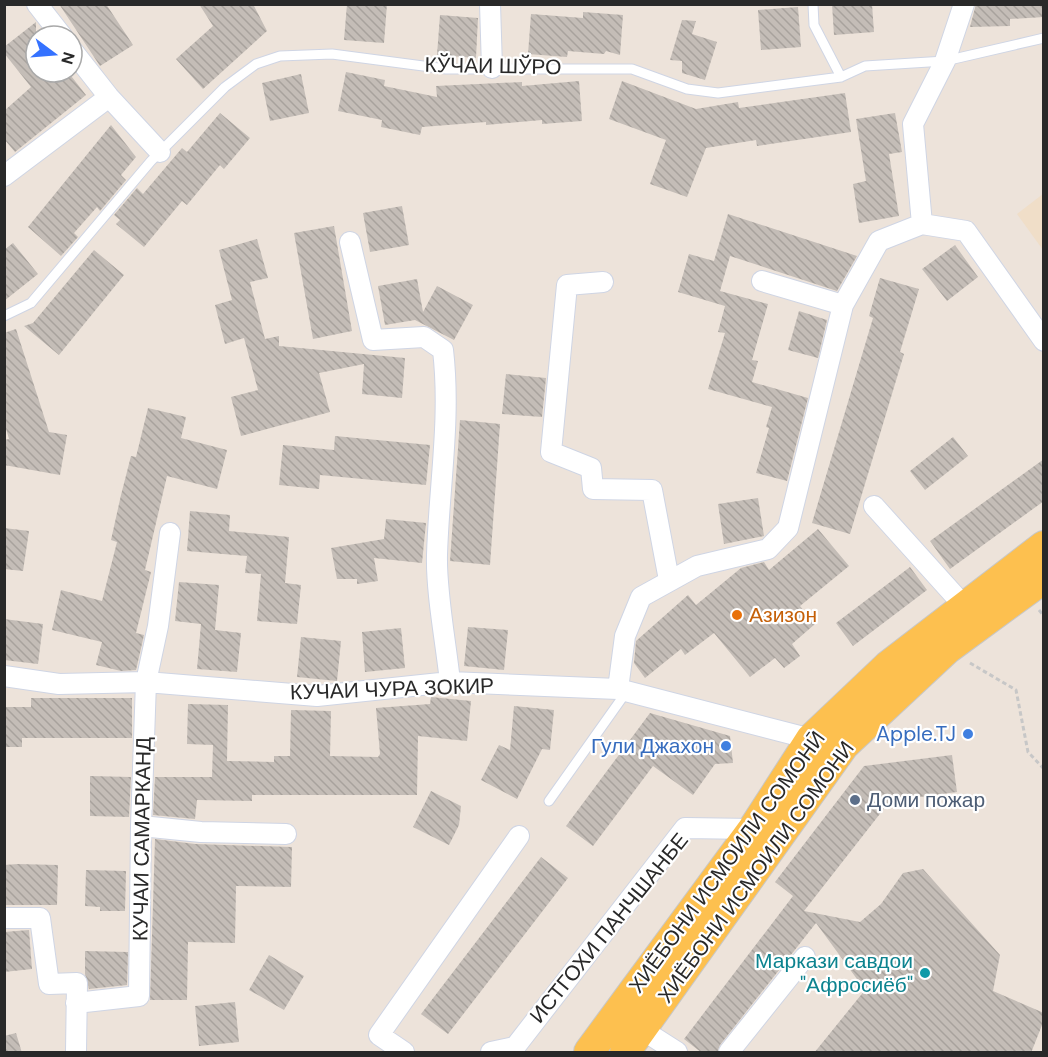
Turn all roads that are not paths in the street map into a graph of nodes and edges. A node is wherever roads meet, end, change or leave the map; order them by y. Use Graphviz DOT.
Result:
graph roads {
  1 [pos="38,4"];
  2 [pos="490,4"];
  3 [pos="813,4"];
  4 [pos="964,4"];
  5 [pos="53,24"];
  6 [pos="1044,38"];
  7 [pos="945,61"];
  8 [pos="84,66"];
  9 [pos="492,68"];
  10 [pos="841,76"];
  11 [pos="109,98"];
  12 [pos="160,152"];
  13 [pos="4,176"];
  14 [pos="922,224"];
  15 [pos="350,242"];
  16 [pos="762,281"];
  17 [pos="603,282"];
  18 [pos="843,305"];
  19 [pos="4,316"];
  20 [pos="1044,341"];
  21 [pos="874,506"];
  22 [pos="170,533"];
  23 [pos="1044,546"];
  24 [pos="1044,578"];
  25 [pos="669,580"];
  26 [pos="965,607"];
  27 [pos="4,676"];
  28 [pos="146,682"];
  29 [pos="450,682"];
  30 [pos="622,690"];
  31 [pos="811,739"];
  32 [pos="549,801"];
  33 [pos="141,826"];
  34 [pos="753,829"];
  35 [pos="286,834"];
  36 [pos="519,836"];
  37 [pos="4,918"];
  38 [pos="805,957"];
  39 [pos="76,993"];
  40 [pos="633,1041"];
  41 [pos="515,1050"];
  42 [pos="76,1053"];
  43 [pos="404,1053"];
  44 [pos="491,1053"];
  45 [pos="589,1053"];
  46 [pos="677,1053"];
  47 [pos="729,1053"];
  1 -- 5 [label="street"];
  2 -- 9 [label="street"];
  3 -- 10 [label="lane"];
  4 -- 7 [label="street"];
  6 -- 7 [label="lane, КЎЧАИ ШЎРО"];
  7 -- 10 [label="lane, КЎЧАИ ШЎРО"];
  7 -- 14 [label="street"];
  8 -- 11 [label="street"];
  9 -- 10 [label="lane, КЎЧАИ ШЎРО"];
  9 -- 12 [label="lane, КЎЧАИ ШЎРО"];
  11 -- 12 [label="street"];
  11 -- 13 [label="street"];
  12 -- 19 [label="lane, КЎЧАИ ШЎРО"];
  14 -- 18 [label="street"];
  14 -- 20 [label="street"];
  15 -- 29 [label="street"];
  16 -- 18 [label="street"];
  17 -- 25 [label="street"];
  18 -- 25 [label="street"];
  21 -- 26 [label="street"];
  22 -- 28 [label="street, КУЧАИ САМАРКАНД"];
  23 -- 26 [label="main road, ХИЁБОНИ ИСМОИЛИ СОМОНӢ"];
  24 -- 40 [label="main road, ХИЁБОНИ ИСМОИЛИ СОМОНИ"];
  25 -- 30 [label="street"];
  26 -- 31 [label="main road, ХИЁБОНИ ИСМОИЛИ СОМОНӢ"];
  27 -- 28 [label="street, КУЧАИ ЧУРА ЗОКИР"];
  28 -- 29 [label="street, КУЧАИ ЧУРА ЗОКИР"];
  28 -- 33 [label="street, КУЧАИ САМАРКАНД"];
  29 -- 30 [label="street, КУЧАИ ЧУРА ЗОКИР"];
  30 -- 31 [label="street, КУЧАИ ЧУРА ЗОКИР"];
  30 -- 32 [label="lane"];
  31 -- 34 [label="main road, ХИЁБОНИ ИСМОИЛИ СОМОНӢ"];
  33 -- 35 [label="street"];
  33 -- 39 [label="street, КУЧАИ САМАРКАНД"];
  34 -- 41 [label="street, ИСТГОХИ ПАНЧШАНБЕ"];
  34 -- 45 [label="main road, ХИЁБОНИ ИСМОИЛИ СОМОНӢ"];
  36 -- 43 [label="street"];
  37 -- 39 [label="street"];
  38 -- 47 [label="street"];
  39 -- 42 [label="street"];
  40 -- 46 [label="street"];
  41 -- 44 [label="street"];
}
